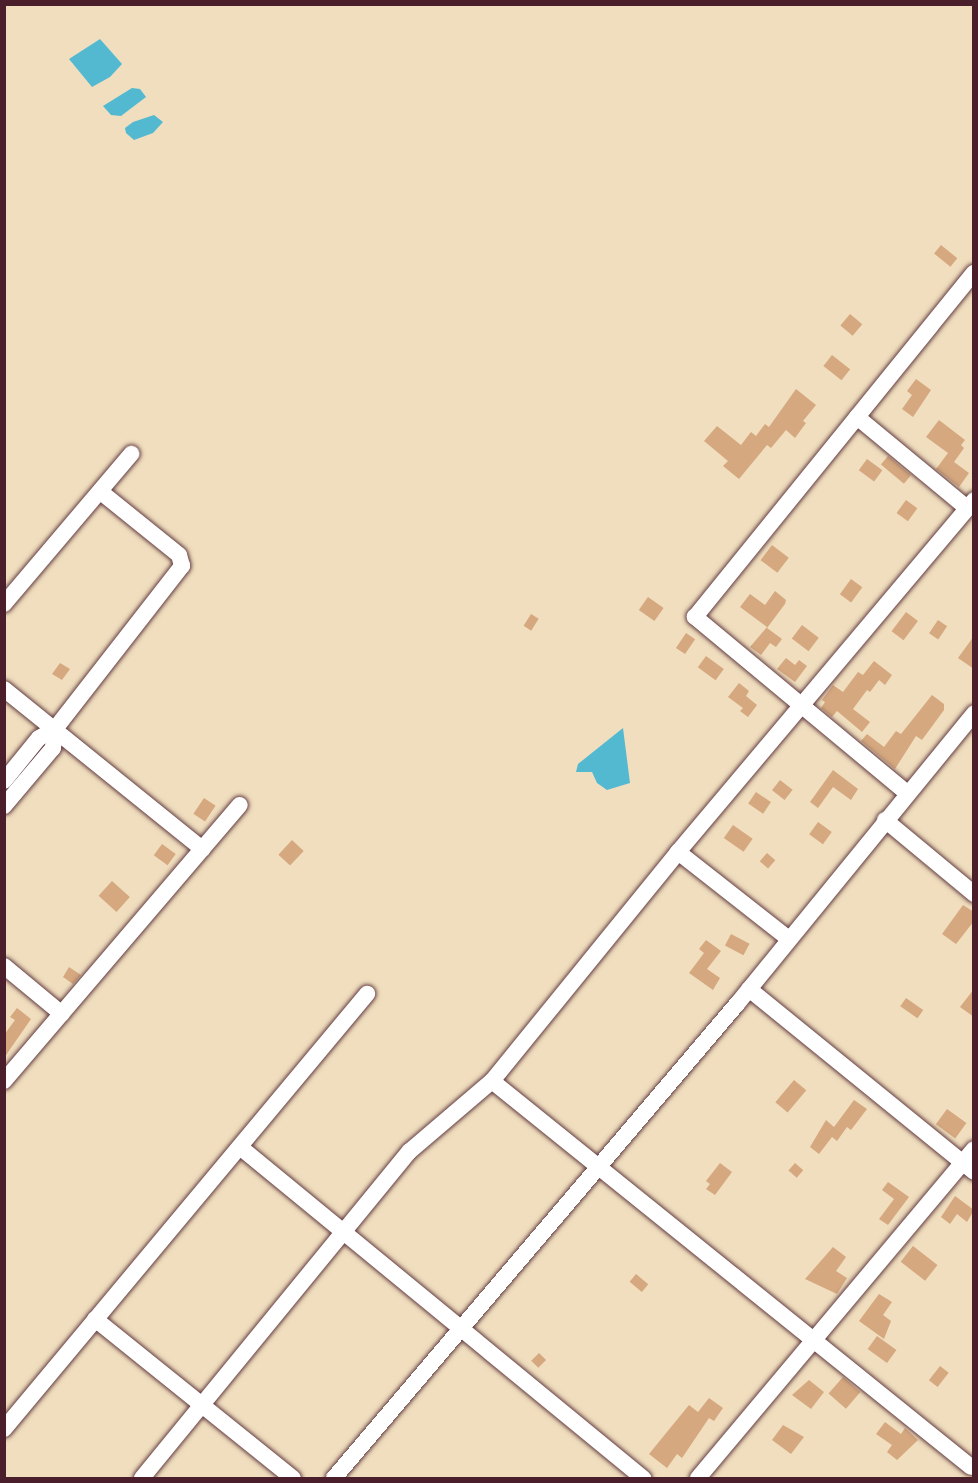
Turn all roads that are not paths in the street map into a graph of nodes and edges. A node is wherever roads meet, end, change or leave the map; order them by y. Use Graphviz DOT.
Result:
graph roads {
  1 [pos="974,273"];
  2 [pos="857,417"];
  3 [pos="131,454"];
  4 [pos="101,492"];
  5 [pos="970,504"];
  6 [pos="4,604"];
  7 [pos="4,689"];
  8 [pos="803,706"];
  9 [pos="974,712"];
  10 [pos="55,729"];
  11 [pos="4,780"];
  12 [pos="907,793"];
  13 [pos="240,805"];
  14 [pos="4,806"];
  15 [pos="885,820"];
  16 [pos="202,849"];
  17 [pos="678,852"];
  18 [pos="974,894"];
  19 [pos="789,939"];
  20 [pos="4,966"];
  21 [pos="749,989"];
  22 [pos="367,994"];
  23 [pos="62,1014"];
  24 [pos="4,1081"];
  25 [pos="492,1081"];
  26 [pos="240,1147"];
  27 [pos="974,1149"];
  28 [pos="968,1167"];
  29 [pos="599,1169"];
  30 [pos="344,1233"];
  31 [pos="94,1319"];
  32 [pos="463,1331"];
  33 [pos="812,1342"];
  34 [pos="203,1406"];
  35 [pos="4,1429"];
  36 [pos="969,1470"];
  37 [pos="142,1479"];
  38 [pos="293,1479"];
  39 [pos="334,1479"];
  40 [pos="643,1479"];
  41 [pos="698,1479"];
  1 -- 2 [label="street"];
  2 -- 5 [label="street"];
  2 -- 8 [label="street"];
  3 -- 4 [label="street"];
  4 -- 6 [label="street"];
  4 -- 10 [label="street"];
  5 -- 8 [label="street"];
  7 -- 10 [label="street"];
  8 -- 12 [label="street"];
  8 -- 17 [label="street"];
  9 -- 12 [label="street"];
  10 -- 11 [label="street"];
  10 -- 14 [label="street"];
  10 -- 16 [label="street"];
  12 -- 15 [label="street"];
  13 -- 16 [label="street"];
  15 -- 18 [label="street"];
  15 -- 19 [label="street"];
  16 -- 23 [label="street"];
  17 -- 19 [label="street"];
  17 -- 25 [label="street"];
  19 -- 21 [label="street"];
  20 -- 23 [label="street"];
  21 -- 28 [label="street"];
  21 -- 29 [label="street"];
  22 -- 26 [label="street"];
  23 -- 24 [label="street"];
  25 -- 29 [label="street"];
  25 -- 30 [label="street"];
  26 -- 30 [label="street"];
  26 -- 31 [label="street"];
  27 -- 28 [label="street"];
  28 -- 33 [label="street"];
  29 -- 32 [label="street"];
  29 -- 33 [label="street"];
  30 -- 32 [label="street"];
  30 -- 34 [label="street"];
  31 -- 34 [label="street"];
  31 -- 35 [label="street"];
  32 -- 39 [label="street"];
  32 -- 40 [label="street"];
  33 -- 36 [label="street"];
  33 -- 41 [label="street"];
  34 -- 37 [label="street"];
  34 -- 38 [label="street"];
}
